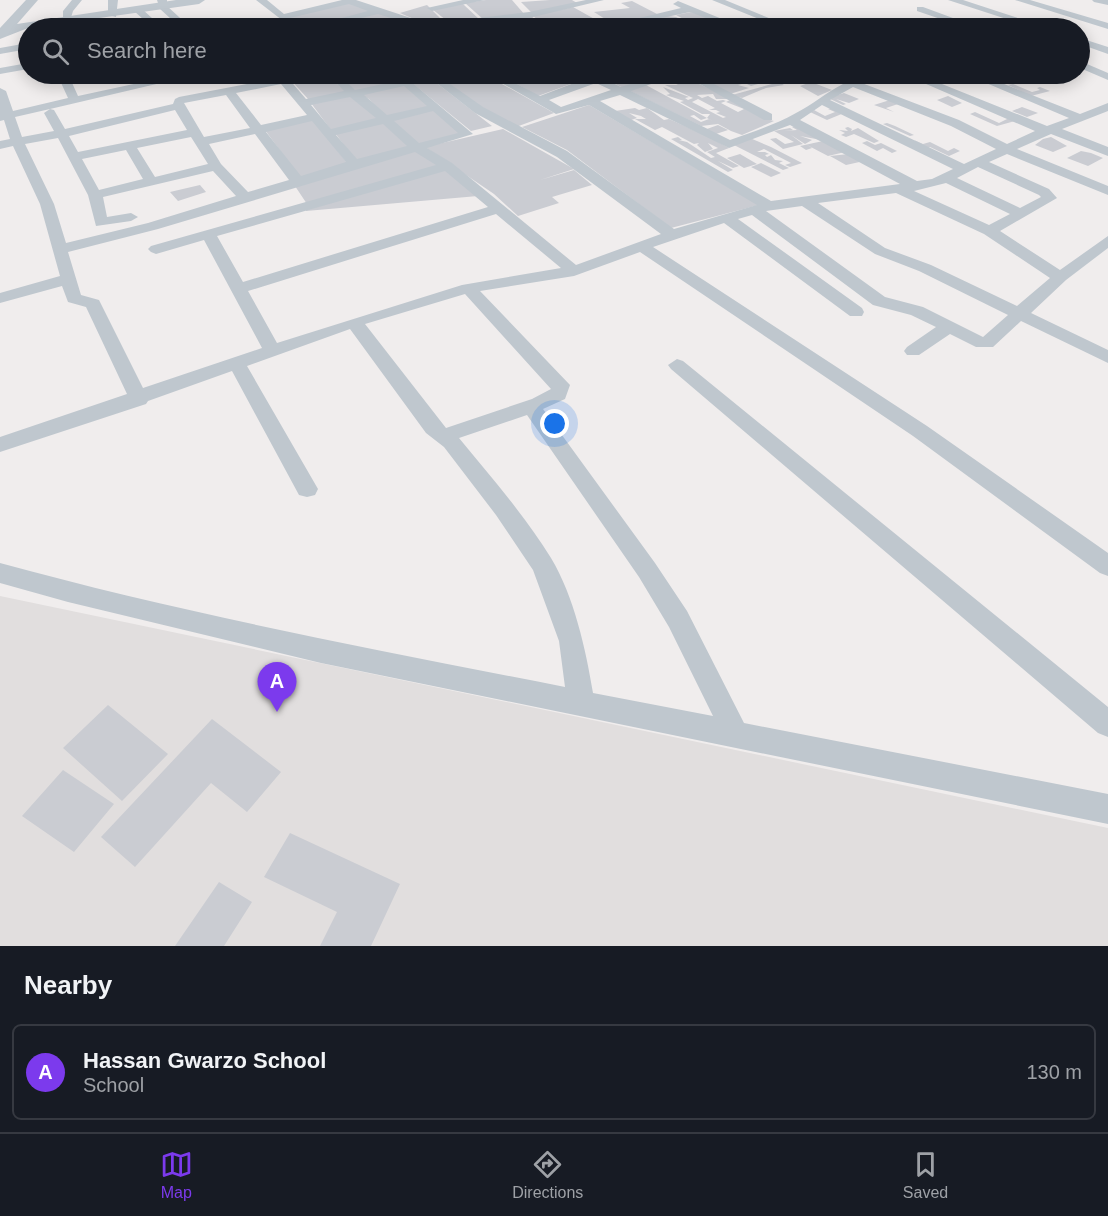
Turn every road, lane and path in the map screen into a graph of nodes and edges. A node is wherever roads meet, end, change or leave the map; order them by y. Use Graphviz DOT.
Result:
graph roads {
  1 [pos="32,0"];
  2 [pos="77,0"];
  3 [pos="113,0"];
  4 [pos="194,0"];
  5 [pos="199,0"];
  6 [pos="480,0"];
  7 [pos="599,0"];
  8 [pos="666,0"];
  9 [pos="718,0"];
  10 [pos="953,0"];
  11 [pos="1020,0"];
  12 [pos="1097,0"];
  13 [pos="349,1"];
  14 [pos="392,2"];
  15 [pos="1108,2"];
  16 [pos="264,3"];
  17 [pos="578,3"];
  18 [pos="162,4"];
  19 [pos="279,4"];
  20 [pos="362,5"];
  21 [pos="432,8"];
  22 [pos="692,9"];
  23 [pos="920,9"];
  24 [pos="139,11"];
  25 [pos="380,11"];
  26 [pos="113,15"];
  27 [pos="756,15"];
  28 [pos="282,16"];
  29 [pos="912,17"];
  30 [pos="67,18"];
  31 [pos="94,18"];
  32 [pos="147,18"];
  33 [pos="177,18"];
  34 [pos="364,18"];
  35 [pos="404,18"];
  36 [pos="508,18"];
  37 [pos="597,18"];
  38 [pos="650,18"];
  39 [pos="716,18"];
  40 [pos="743,18"];
  41 [pos="763,18"];
  42 [pos="915,18"];
  43 [pos="946,18"];
  44 [pos="1011,18"];
  45 [pos="1081,18"];
  46 [pos="1090,21"];
  47 [pos="1108,26"];
  48 [pos="18,31"];
  49 [pos="2,33"];
  50 [pos="1090,44"];
  51 [pos="1108,45"];
  52 [pos="1095,46"];
  53 [pos="1090,47"];
  54 [pos="18,48"];
  55 [pos="0,51"];
  56 [pos="1108,51"];
  57 [pos="18,68"];
  58 [pos="1090,69"];
  59 [pos="0,71"];
  60 [pos="1108,77"];
  61 [pos="67,84"];
  62 [pos="138,84"];
  63 [pos="263,84"];
  64 [pos="286,84"];
  65 [pos="344,84"];
  66 [pos="397,84"];
  67 [pos="409,84"];
  68 [pos="444,84"];
  69 [pos="509,84"];
  70 [pos="574,84"];
  71 [pos="609,84"];
  72 [pos="641,84"];
  73 [pos="706,84"];
  74 [pos="845,84"];
  75 [pos="861,84"];
  76 [pos="934,84"];
  77 [pos="1004,84"];
  78 [pos="133,85"];
  79 [pos="623,90"];
  80 [pos="0,91"];
  81 [pos="229,91"];
  82 [pos="353,93"];
  83 [pos="114,98"];
  84 [pos="74,99"];
  85 [pos="539,100"];
  86 [pos="821,100"];
  87 [pos="591,101"];
  88 [pos="305,103"];
  89 [pos="178,106"];
  90 [pos="437,107"];
  91 [pos="50,113"];
  92 [pos="1098,113"];
  93 [pos="4,117"];
  94 [pos="316,117"];
  95 [pos="768,117"];
  96 [pos="127,118"];
  97 [pos="384,120"];
  98 [pos="790,120"];
  99 [pos="258,129"];
  100 [pos="1049,130"];
  101 [pos="329,133"];
  102 [pos="60,134"];
  103 [pos="198,137"];
  104 [pos="17,142"];
  105 [pos="0,145"];
  106 [pos="129,145"];
  107 [pos="416,147"];
  108 [pos="1007,149"];
  109 [pos="1108,152"];
  110 [pos="73,157"];
  111 [pos="354,165"];
  112 [pos="216,166"];
  113 [pos="447,166"];
  114 [pos="972,166"];
  115 [pos="947,178"];
  116 [pos="151,182"];
  117 [pos="293,184"];
  118 [pos="918,187"];
  119 [pos="900,188"];
  120 [pos="1108,191"];
  121 [pos="241,193"];
  122 [pos="95,195"];
  123 [pos="806,201"];
  124 [pos="303,207"];
  125 [pos="500,208"];
  126 [pos="762,208"];
  127 [pos="1021,214"];
  128 [pos="726,217"];
  129 [pos="989,231"];
  130 [pos="671,234"];
  131 [pos="209,235"];
  132 [pos="1108,241"];
  133 [pos="641,246"];
  134 [pos="60,249"];
  135 [pos="156,249"];
  136 [pos="574,271"];
  137 [pos="1060,276"];
  138 [pos="68,279"];
  139 [pos="468,288"];
  140 [pos="239,289"];
  141 [pos="0,298"];
  142 [pos="856,312"];
  143 [pos="1018,313"];
  144 [pos="354,322"];
  145 [pos="948,327"];
  146 [pos="273,351"];
  147 [pos="913,351"];
  148 [pos="1108,357"];
  149 [pos="237,364"];
  150 [pos="677,365"];
  151 [pos="139,399"];
  152 [pos="530,405"];
  153 [pos="0,423"];
  154 [pos="442,436"];
  155 [pos="2,444"];
  156 [pos="307,489"];
  157 [pos="1108,566"];
  158 [pos="0,573"];
  159 [pos="581,704"];
  160 [pos="1108,724"];
  161 [pos="735,733"];
  162 [pos="1108,809"];
  1 -- 49 [label="street"];
  2 -- 30 [label="street"];
  3 -- 26 [label="street"];
  4 -- 5 [label="street"];
  4 -- 18 [label="street"];
  6 -- 21 [label="street"];
  7 -- 17 [label="street"];
  8 -- 22 [label="street"];
  9 -- 27 [label="street"];
  10 -- 44 [label="street"];
  11 -- 45 [label="street"];
  12 -- 15 [label="street"];
  13 -- 20 [label="street"];
  13 -- 28 [label="street"];
  14 -- 20 [label="street"];
  16 -- 19 [label="street"];
  16 -- 28 [label="street"];
  17 -- 36 [label="street"];
  17 -- 37 [label="street"];
  18 -- 24 [label="street"];
  18 -- 33 [label="street"];
  20 -- 25 [label="street"];
  22 -- 38 [label="street"];
  22 -- 39 [label="street"];
  23 -- 43 [label="street"];
  24 -- 26 [label="street"];
  24 -- 32 [label="street"];
  25 -- 34 [label="street"];
  25 -- 35 [label="street"];
  26 -- 31 [label="street"];
  27 -- 40 [label="street"];
  27 -- 41 [label="street"];
  29 -- 42 [label="street"];
  46 -- 47 [label="street"];
  48 -- 49 [label="street"];
  50 -- 52 [label="street"];
  51 -- 52 [label="street"];
  52 -- 53 [label="street"];
  52 -- 56 [label="street"];
  54 -- 55 [label="street"];
  57 -- 59 [label="street"];
  58 -- 60 [label="street"];
  61 -- 84 [label="street"];
  62 -- 78 [label="street"];
  63 -- 81 [label="street"];
  64 -- 88 [label="street"];
  65 -- 82 [label="street"];
  66 -- 82 [label="street"];
  67 -- 90 [label="street"];
  68 -- 130 [label="street"];
  69 -- 85 [label="street"];
  70 -- 85 [label="street"];
  71 -- 79 [label="street"];
  72 -- 79 [label="street"];
  73 -- 95 [label="street"];
  74 -- 86 [label="street"];
  75 -- 108 [label="street"];
  76 -- 100 [label="street"];
  77 -- 92 [label="street"];
  78 -- 84 [label="street"];
  79 -- 87 [label="street"];
  79 -- 98 [label="street"];
  80 -- 93 [label="street"];
  81 -- 89 [label="street"];
  81 -- 99 [label="street"];
  82 -- 88 [label="street"];
  82 -- 97 [label="street"];
  83 -- 96 [label="street"];
  84 -- 93 [label="street"];
  85 -- 87 [label="street"];
  86 -- 98 [label="street"];
  86 -- 114 [label="street"];
  87 -- 126 [label="street"];
  88 -- 94 [label="street"];
  89 -- 96 [label="street"];
  89 -- 103 [label="street"];
  90 -- 97 [label="street"];
  90 -- 107 [label="street"];
  91 -- 102 [label="street"];
  92 -- 100 [label="street"];
  93 -- 104 [label="street"];
  94 -- 99 [label="street"];
  94 -- 101 [label="street"];
  96 -- 102 [label="street"];
  97 -- 101 [label="street"];
  97 -- 107 [label="street"];
  98 -- 118 [label="street"];
  99 -- 103 [label="street"];
  99 -- 117 [label="street"];
  100 -- 108 [label="street"];
  100 -- 109 [label="street"];
  101 -- 111 [label="street"];
  102 -- 104 [label="street"];
  102 -- 110 [label="street"];
  103 -- 106 [label="street"];
  103 -- 112 [label="street"];
  104 -- 105 [label="street"];
  104 -- 134 [label="street"];
  106 -- 110 [label="street"];
  106 -- 116 [label="street"];
  107 -- 111 [label="street"];
  107 -- 113 [label="street"];
  108 -- 114 [label="street"];
  108 -- 120 [label="street"];
  110 -- 122 [label="street"];
  111 -- 117 [label="street"];
  112 -- 116 [label="street"];
  112 -- 121 [label="street"];
  113 -- 124 [label="street"];
  113 -- 125 [label="street"];
  114 -- 115 [label="street"];
  114 -- 127 [label="street"];
  115 -- 118 [label="street"];
  115 -- 127 [label="street"];
  116 -- 122 [label="street"];
  117 -- 121 [label="street"];
  117 -- 124 [label="street"];
  118 -- 119 [label="street"];
  119 -- 123 [label="street"];
  119 -- 129 [label="street"];
  121 -- 122 [label="street"];
  121 -- 134 [label="street"];
  123 -- 126 [label="street"];
  123 -- 143 [label="street"];
  124 -- 131 [label="street"];
  125 -- 136 [label="street"];
  125 -- 140 [label="street"];
  126 -- 128 [label="street"];
  126 -- 145 [label="street"];
  127 -- 129 [label="street"];
  128 -- 130 [label="street"];
  128 -- 142 [label="street"];
  129 -- 137 [label="street"];
  130 -- 133 [label="street"];
  131 -- 135 [label="street"];
  131 -- 140 [label="street"];
  132 -- 137 [label="street"];
  133 -- 136 [label="street"];
  133 -- 157 [label="street"];
  134 -- 138 [label="street"];
  136 -- 139 [label="street"];
  137 -- 143 [label="street"];
  138 -- 141 [label="street"];
  138 -- 151 [label="street"];
  139 -- 144 [label="street"];
  139 -- 152 [label="street"];
  140 -- 146 [label="street"];
  143 -- 145 [label="street"];
  143 -- 148 [label="street"];
  144 -- 146 [label="street"];
  144 -- 154 [label="street"];
  145 -- 147 [label="street"];
  146 -- 149 [label="street"];
  149 -- 151 [label="street"];
  149 -- 156 [label="street"];
  150 -- 160 [label="street"];
  151 -- 155 [label="street"];
  152 -- 154 [label="street"];
  152 -- 161 [label="street"];
  153 -- 155 [label="street"];
  154 -- 159 [label="street"];
  158 -- 159 [label="street"];
  159 -- 161 [label="street"];
  161 -- 162 [label="street"];
}
